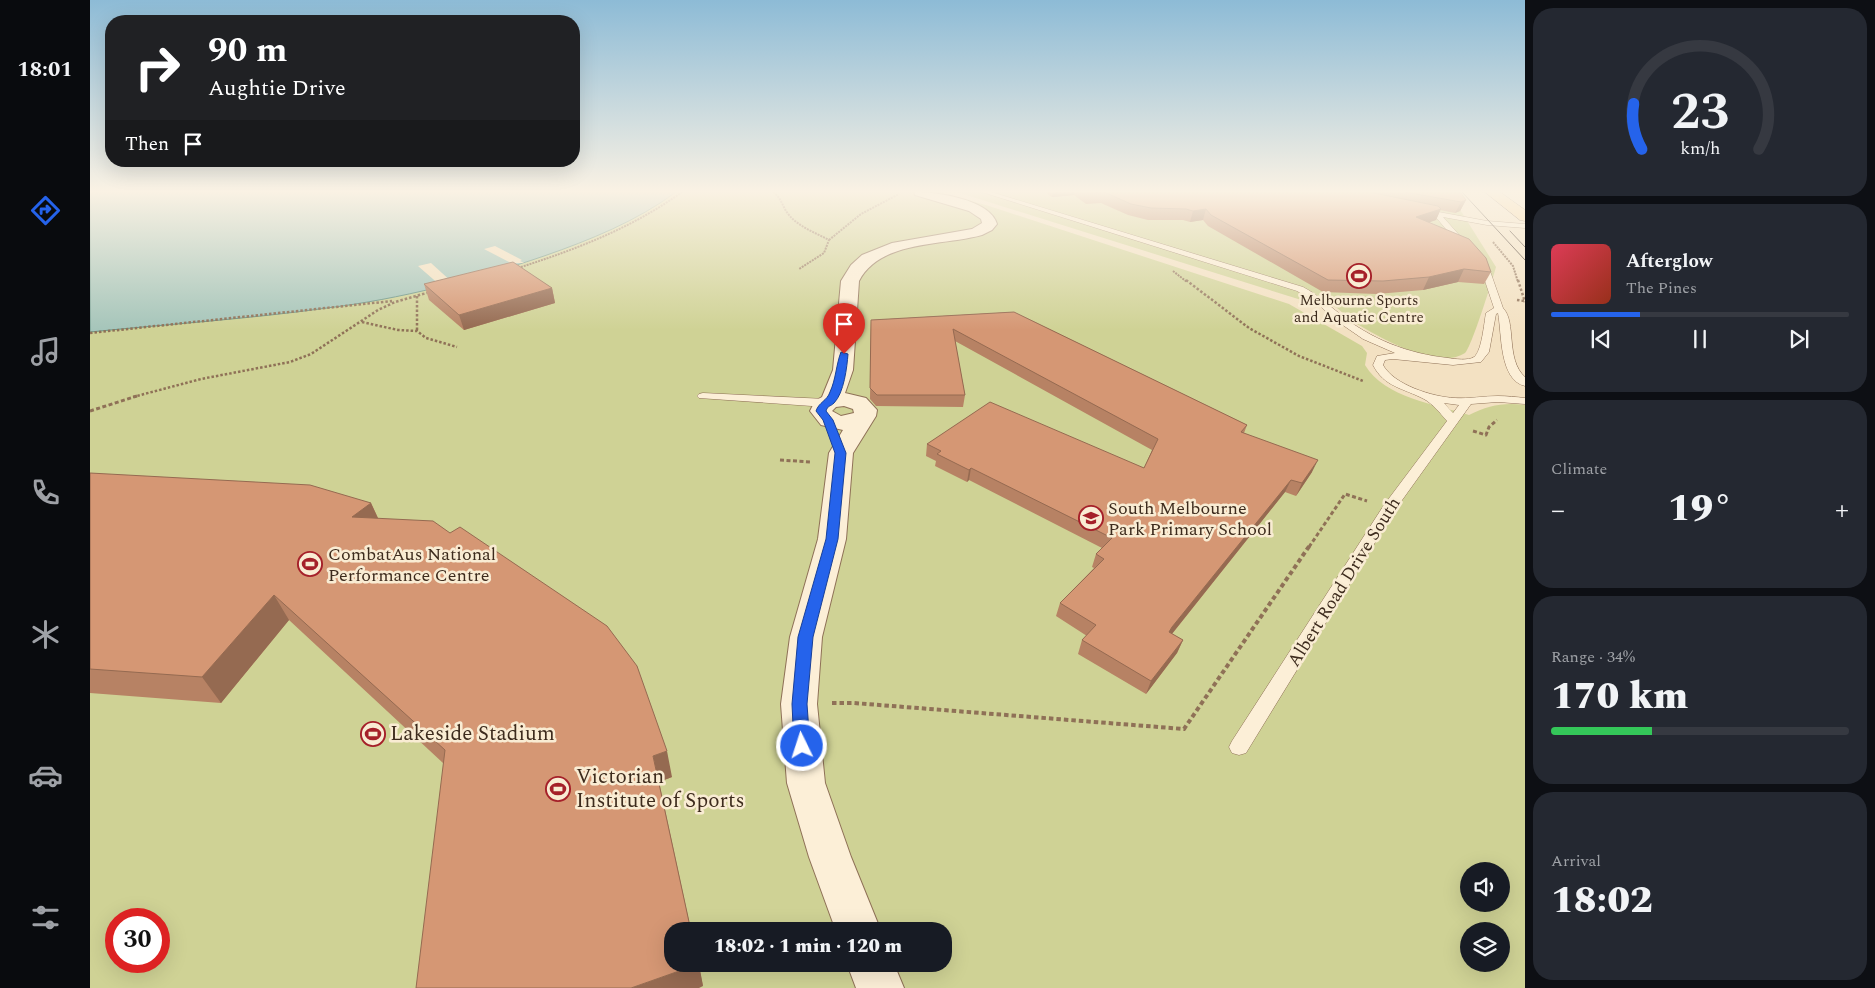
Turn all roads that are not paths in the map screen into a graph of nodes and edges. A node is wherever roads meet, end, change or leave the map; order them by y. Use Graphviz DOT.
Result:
graph roads {
  1 [pos="947,238"];
  2 [pos="1135,238"];
  3 [pos="1460,238"];
  4 [pos="1499,310"];
  5 [pos="1367,337"];
  6 [pos="1382,358"];
  7 [pos="1416,358"];
  8 [pos="842,370"];
  9 [pos="1525,383"];
  10 [pos="703,396"];
  11 [pos="1429,398"];
  12 [pos="1525,401"];
  13 [pos="1466,402"];
  14 [pos="827,409"];
  15 [pos="862,412"];
  16 [pos="1453,420"];
  17 [pos="841,453"];
  18 [pos="1239,747"];
  19 [pos="855,922"];
  20 [pos="873,972"];
  21 [pos="880,988"];
  1 -- 8 [label="street"];
  2 -- 5 [label="lane"];
  3 -- 4 [label="lane"];
  4 -- 7 [label="lane"];
  4 -- 9 [label="lane"];
  5 -- 6 [label="lane"];
  5 -- 7 [label="lane"];
  6 -- 7 [label="lane"];
  6 -- 11 [label="lane"];
  8 -- 14 [label="street"];
  8 -- 15 [label="street"];
  10 -- 14 [label="lane"];
  11 -- 13 [label="lane"];
  11 -- 16 [label="lane"];
  12 -- 13 [label="lane"];
  13 -- 16 [label="lane, Albert Road Drive South"];
  14 -- 15 [label="street"];
  14 -- 17 [label="street"];
  15 -- 17 [label="street"];
  16 -- 18 [label="lane, Albert Road Drive South"];
  17 -- 19 [label="street"];
  20 -- 21 [label="street"];
}
